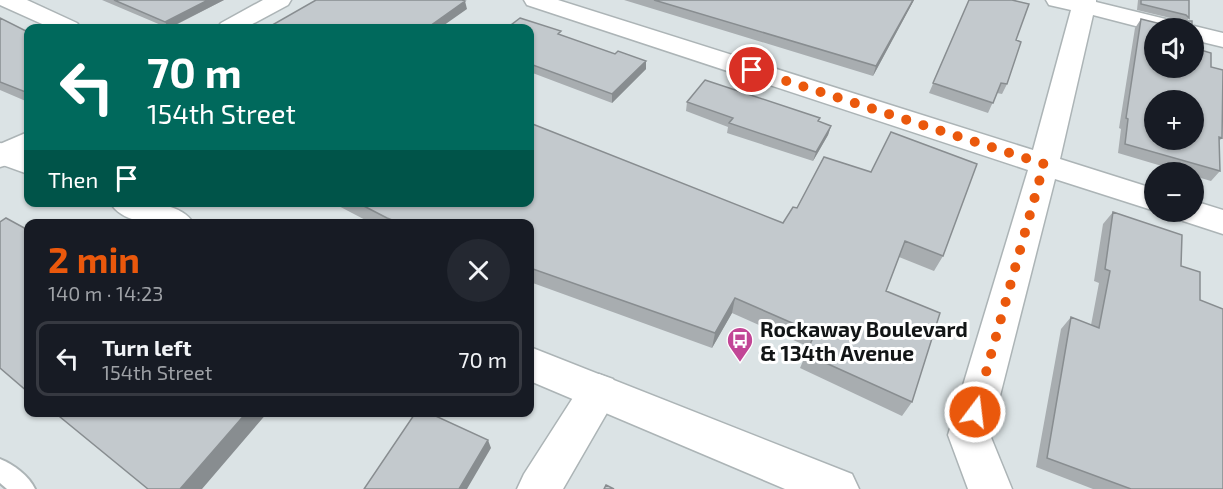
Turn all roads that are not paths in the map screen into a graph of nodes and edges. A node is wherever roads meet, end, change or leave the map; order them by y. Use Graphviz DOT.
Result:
graph roads {
  1 [pos="8,0"];
  2 [pos="280,0"];
  3 [pos="535,0"];
  4 [pos="1075,2"];
  5 [pos="1144,20"];
  6 [pos="60,24"];
  7 [pos="236,24"];
  8 [pos="1204,35"];
  9 [pos="1223,40"];
  10 [pos="1044,164"];
  11 [pos="1144,196"];
  12 [pos="137,207"];
  13 [pos="1204,216"];
  14 [pos="166,219"];
  15 [pos="1223,222"];
  16 [pos="534,366"];
  17 [pos="599,392"];
  18 [pos="0,469"];
  19 [pos="24,489"];
  20 [pos="539,489"];
  21 [pos="837,489"];
  22 [pos="990,489"];
  1 -- 6 [label="street"];
  2 -- 7 [label="street"];
  3 -- 10 [label="street"];
  4 -- 5 [label="street"];
  4 -- 10 [label="street"];
  8 -- 9 [label="street"];
  10 -- 11 [label="street"];
  10 -- 22 [label="street"];
  12 -- 14 [label="street"];
  13 -- 15 [label="street"];
  16 -- 17 [label="street"];
  17 -- 20 [label="street"];
  17 -- 21 [label="street"];
  18 -- 19 [label="lane"];
}
